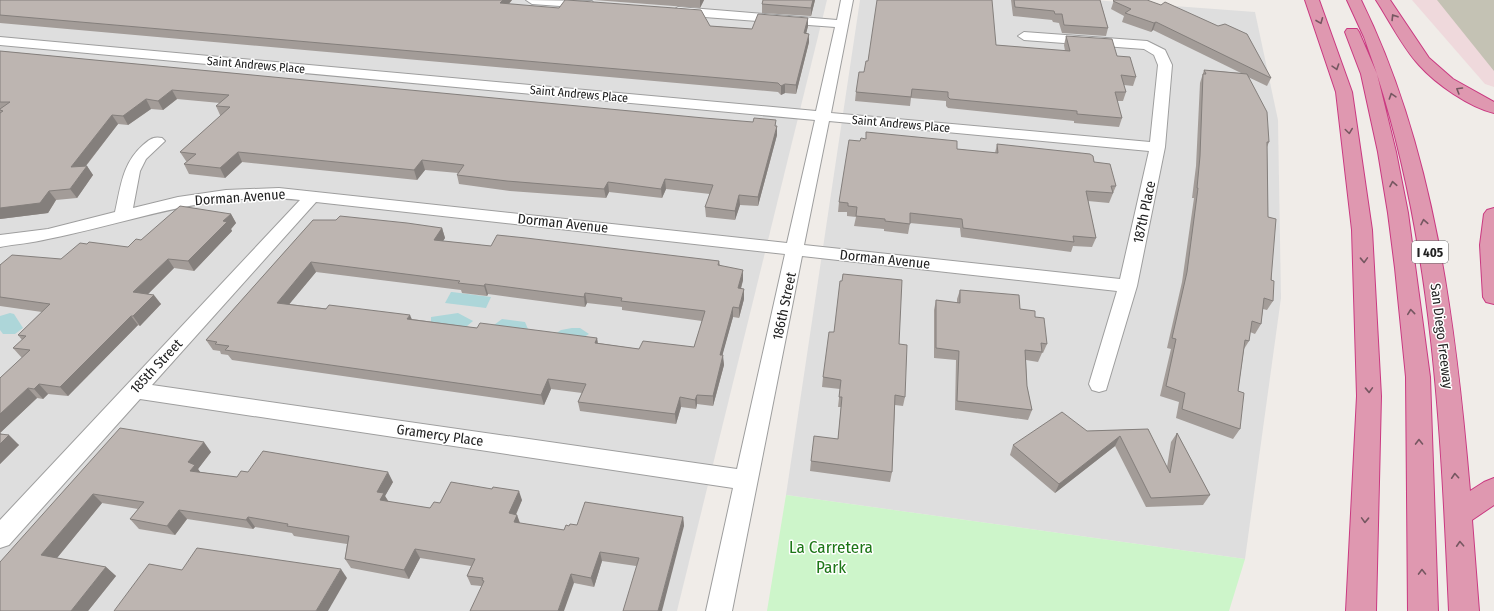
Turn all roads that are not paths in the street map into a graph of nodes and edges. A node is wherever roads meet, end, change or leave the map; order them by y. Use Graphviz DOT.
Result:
graph roads {
  1 [pos="539,0"];
  2 [pos="728,0"];
  3 [pos="847,0"];
  4 [pos="1312,0"];
  5 [pos="1340,0"];
  6 [pos="1354,0"];
  7 [pos="1384,0"];
  8 [pos="598,5"];
  9 [pos="668,10"];
  10 [pos="722,15"];
  11 [pos="842,24"];
  12 [pos="1338,27"];
  13 [pos="1024,36"];
  14 [pos="0,41"];
  15 [pos="1350,80"];
  16 [pos="1494,108"];
  17 [pos="823,117"];
  18 [pos="157,141"];
  19 [pos="1157,147"];
  20 [pos="313,196"];
  21 [pos="1494,214"];
  22 [pos="123,215"];
  23 [pos="0,241"];
  24 [pos="796,249"];
  25 [pos="1128,286"];
  26 [pos="1494,297"];
  27 [pos="1099,384"];
  28 [pos="133,390"];
  29 [pos="747,480"];
  30 [pos="1494,490"];
  31 [pos="1458,515"];
  32 [pos="0,538"];
  33 [pos="719,611"];
  34 [pos="1361,611"];
  35 [pos="1423,611"];
  36 [pos="1464,611"];
  1 -- 8 [label="street"];
  2 -- 10 [label="street"];
  3 -- 11 [label="street, 186th Street"];
  4 -- 15 [label="highway, one-way"];
  35 -- 5 [label="highway, one-way"];
  31 -- 6 [label="highway, San Diego Freeway / I 405, one-way"];
  16 -- 7 [label="highway, one-way"];
  9 -- 10 [label="street"];
  10 -- 11 [label="street"];
  11 -- 17 [label="street, 186th Street"];
  12 -- 15 [label="highway"];
  13 -- 19 [label="street, 187th Place"];
  14 -- 17 [label="street, Saint Andrews Place"];
  15 -- 34 [label="highway, one-way"];
  17 -- 19 [label="street, Saint Andrews Place"];
  17 -- 24 [label="street, 186th Street"];
  18 -- 22 [label="street"];
  19 -- 25 [label="street, 187th Place"];
  20 -- 22 [label="street, Dorman Avenue"];
  20 -- 24 [label="street, Dorman Avenue"];
  20 -- 28 [label="street, 185th Street"];
  21 -- 26 [label="highway"];
  22 -- 23 [label="street, Dorman Avenue"];
  24 -- 25 [label="street, Dorman Avenue"];
  24 -- 29 [label="street, 186th Street"];
  25 -- 27 [label="street, 187th Place"];
  28 -- 29 [label="street, Gramercy Place"];
  28 -- 32 [label="street, 185th Street"];
  29 -- 33 [label="street, 186th Street"];
  30 -- 31 [label="highway"];
  36 -- 31 [label="highway, San Diego Freeway / I 405, one-way"];
}
